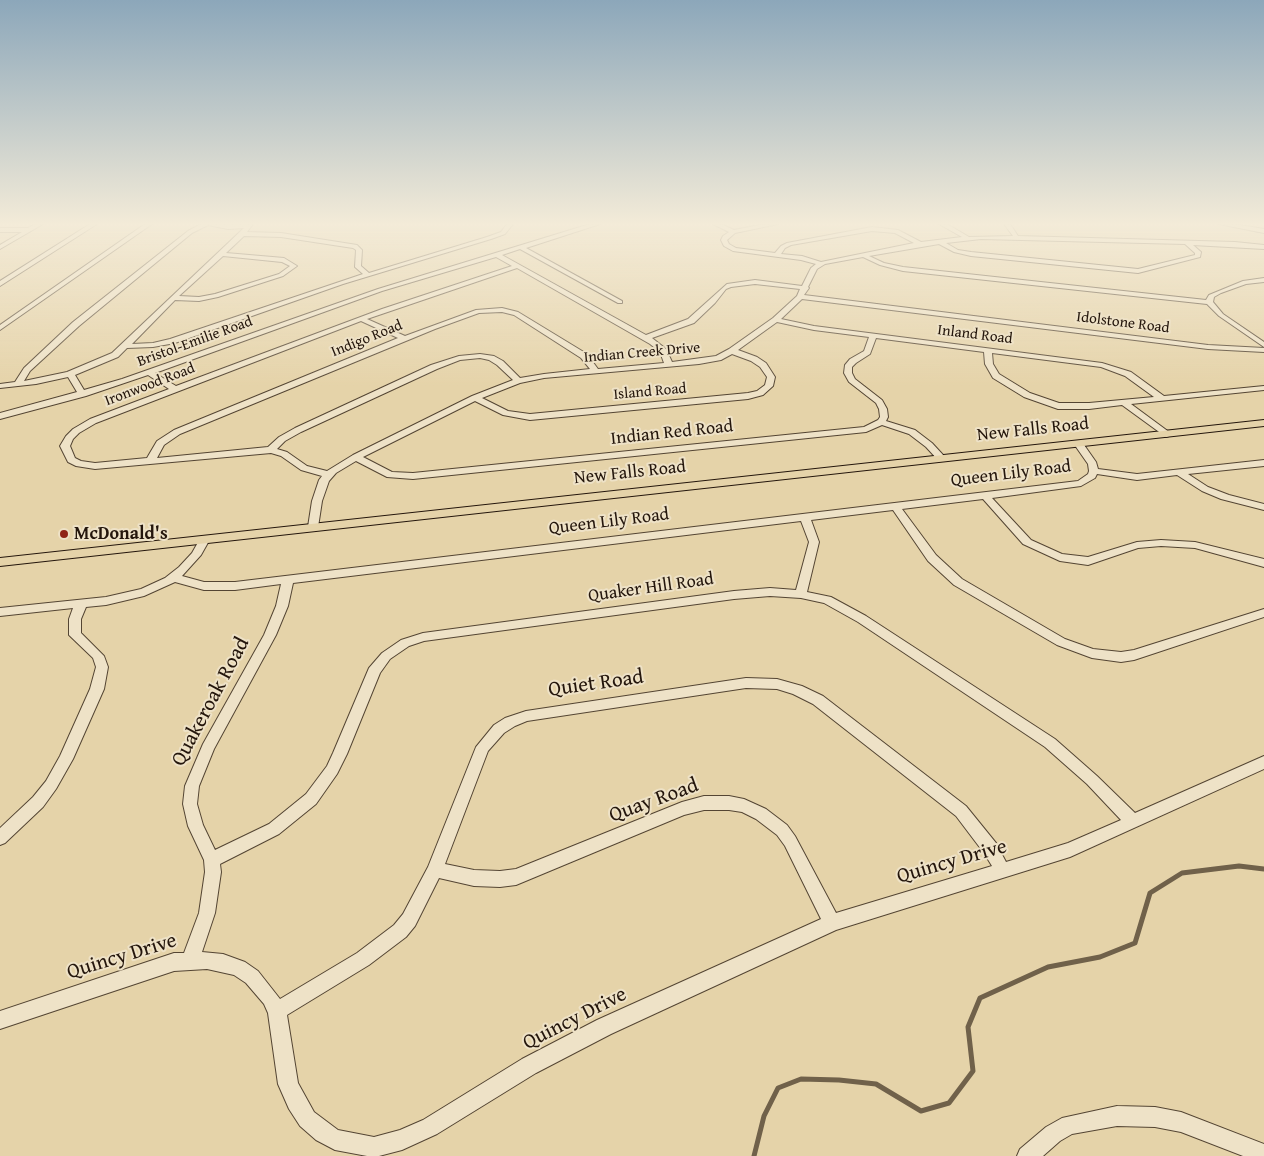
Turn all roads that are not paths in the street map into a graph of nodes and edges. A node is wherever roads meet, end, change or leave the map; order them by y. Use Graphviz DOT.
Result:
graph roads {
  1 [pos="72,278"];
  2 [pos="133,278"];
  3 [pos="195,278"];
  4 [pos="272,278"];
  5 [pos="359,278"];
  6 [pos="418,278"];
  7 [pos="482,278"];
  8 [pos="538,278"];
  9 [pos="576,278"];
  10 [pos="810,278"];
  11 [pos="986,278"];
  12 [pos="1264,280"];
  13 [pos="806,288"];
  14 [pos="800,297"];
  15 [pos="173,298"];
  16 [pos="620,302"];
  17 [pos="1209,302"];
  18 [pos="362,319"];
  19 [pos="776,320"];
  20 [pos="0,328"];
  21 [pos="874,335"];
  22 [pos="404,338"];
  23 [pos="646,338"];
  24 [pos="126,346"];
  25 [pos="1264,346"];
  26 [pos="988,350"];
  27 [pos="1264,350"];
  28 [pos="732,351"];
  29 [pos="669,365"];
  30 [pos="595,371"];
  31 [pos="150,373"];
  32 [pos="70,374"];
  33 [pos="518,381"];
  34 [pos="18,384"];
  35 [pos="0,386"];
  36 [pos="1264,388"];
  37 [pos="176,390"];
  38 [pos="83,394"];
  39 [pos="475,398"];
  40 [pos="1163,398"];
  41 [pos="1124,403"];
  42 [pos="0,416"];
  43 [pos="881,422"];
  44 [pos="1264,423"];
  45 [pos="1166,434"];
  46 [pos="1079,444"];
  47 [pos="271,450"];
  48 [pos="356,457"];
  49 [pos="941,458"];
  50 [pos="150,461"];
  51 [pos="1264,463"];
  52 [pos="1094,471"];
  53 [pos="1180,473"];
  54 [pos="329,475"];
  55 [pos="985,496"];
  56 [pos="895,506"];
  57 [pos="1264,507"];
  58 [pos="804,517"];
  59 [pos="313,527"];
  60 [pos="205,539"];
  61 [pos="0,562"];
  62 [pos="1264,563"];
  63 [pos="174,578"];
  64 [pos="288,579"];
  65 [pos="801,594"];
  66 [pos="81,604"];
  67 [pos="0,612"];
  68 [pos="1264,613"];
  69 [pos="1264,762"];
  70 [pos="1133,822"];
  71 [pos="0,838"];
  72 [pos="212,860"];
  73 [pos="435,870"];
  74 [pos="1003,871"];
  75 [pos="832,923"];
  76 [pos="190,960"];
  77 [pos="278,1011"];
  78 [pos="0,1020"];
  79 [pos="1264,1154"];
  80 [pos="1027,1156"];
  1 -- 20 [label="street"];
  2 -- 34 [label="street"];
  3 -- 15 [label="street"];
  4 -- 15 [label="street"];
  5 -- 24 [label="street"];
  6 -- 31 [label="street, Bristol-Emilie Road"];
  7 -- 18 [label="street, Ironwood Road"];
  8 -- 23 [label="street"];
  9 -- 16 [label="street"];
  10 -- 13 [label="street, Indian Creek Drive"];
  11 -- 17 [label="street"];
  12 -- 17 [label="street"];
  13 -- 14 [label="street, Indian Creek Drive"];
  13 -- 23 [label="street"];
  14 -- 19 [label="street, Indian Creek Drive"];
  14 -- 27 [label="street, Idolstone Road"];
  15 -- 24 [label="street"];
  17 -- 25 [label="street"];
  18 -- 22 [label="street"];
  18 -- 37 [label="street, Ironwood Road"];
  19 -- 21 [label="street, Inland Road"];
  19 -- 28 [label="street, Indian Creek Drive"];
  21 -- 26 [label="street, Inland Road"];
  21 -- 43 [label="street"];
  22 -- 30 [label="street, Indigo Road"];
  22 -- 50 [label="street, Indigo Road"];
  23 -- 29 [label="street"];
  24 -- 32 [label="street"];
  26 -- 40 [label="street, Inland Road"];
  26 -- 41 [label="street"];
  28 -- 29 [label="street, Indian Creek Drive"];
  28 -- 39 [label="street, Island Road"];
  29 -- 30 [label="street, Indian Creek Drive"];
  30 -- 33 [label="street, Indian Creek Drive"];
  31 -- 37 [label="street"];
  31 -- 38 [label="street, Bristol-Emilie Road"];
  32 -- 34 [label="street"];
  32 -- 38 [label="street"];
  33 -- 39 [label="street, Indian Creek Drive"];
  33 -- 47 [label="street"];
  34 -- 35 [label="street"];
  36 -- 40 [label="street"];
  37 -- 50 [label="street, Ironwood Road"];
  38 -- 42 [label="street, Bristol-Emilie Road"];
  39 -- 48 [label="street, Indian Creek Drive"];
  40 -- 41 [label="street"];
  41 -- 45 [label="street"];
  43 -- 48 [label="street, Indian Red Road"];
  43 -- 49 [label="street"];
  44 -- 45 [label="main road, New Falls Road"];
  45 -- 46 [label="main road, New Falls Road"];
  46 -- 49 [label="main road, New Falls Road"];
  46 -- 52 [label="street"];
  47 -- 50 [label="street, Ironwood Road"];
  47 -- 54 [label="street"];
  48 -- 54 [label="street, Indian Creek Drive"];
  49 -- 59 [label="main road, New Falls Road"];
  51 -- 53 [label="street"];
  52 -- 53 [label="street"];
  52 -- 55 [label="street, Queen Lily Road"];
  53 -- 57 [label="street"];
  54 -- 59 [label="street"];
  55 -- 56 [label="street, Queen Lily Road"];
  55 -- 62 [label="street"];
  56 -- 58 [label="street, Queen Lily Road"];
  56 -- 68 [label="street"];
  58 -- 64 [label="street, Queen Lily Road"];
  58 -- 65 [label="street"];
  59 -- 60 [label="main road, New Falls Road"];
  60 -- 61 [label="main road, New Falls Road"];
  60 -- 63 [label="street"];
  63 -- 64 [label="street, Queen Lily Road"];
  63 -- 66 [label="street"];
  64 -- 72 [label="street, Quakeroak Road"];
  65 -- 70 [label="street, Quaker Hill Road"];
  65 -- 72 [label="street, Quaker Hill Road"];
  66 -- 67 [label="street"];
  66 -- 71 [label="street"];
  69 -- 70 [label="street, Quincy Drive"];
  70 -- 74 [label="street, Quincy Drive"];
  72 -- 76 [label="street, Quakeroak Road"];
  73 -- 74 [label="street, Quiet Road"];
  73 -- 75 [label="street, Quay Road"];
  73 -- 77 [label="street, Quiet Road"];
  74 -- 75 [label="street, Quincy Drive"];
  75 -- 77 [label="street, Quincy Drive"];
  76 -- 77 [label="street, Quincy Drive"];
  76 -- 78 [label="street, Quincy Drive"];
  79 -- 80 [label="street"];
}
